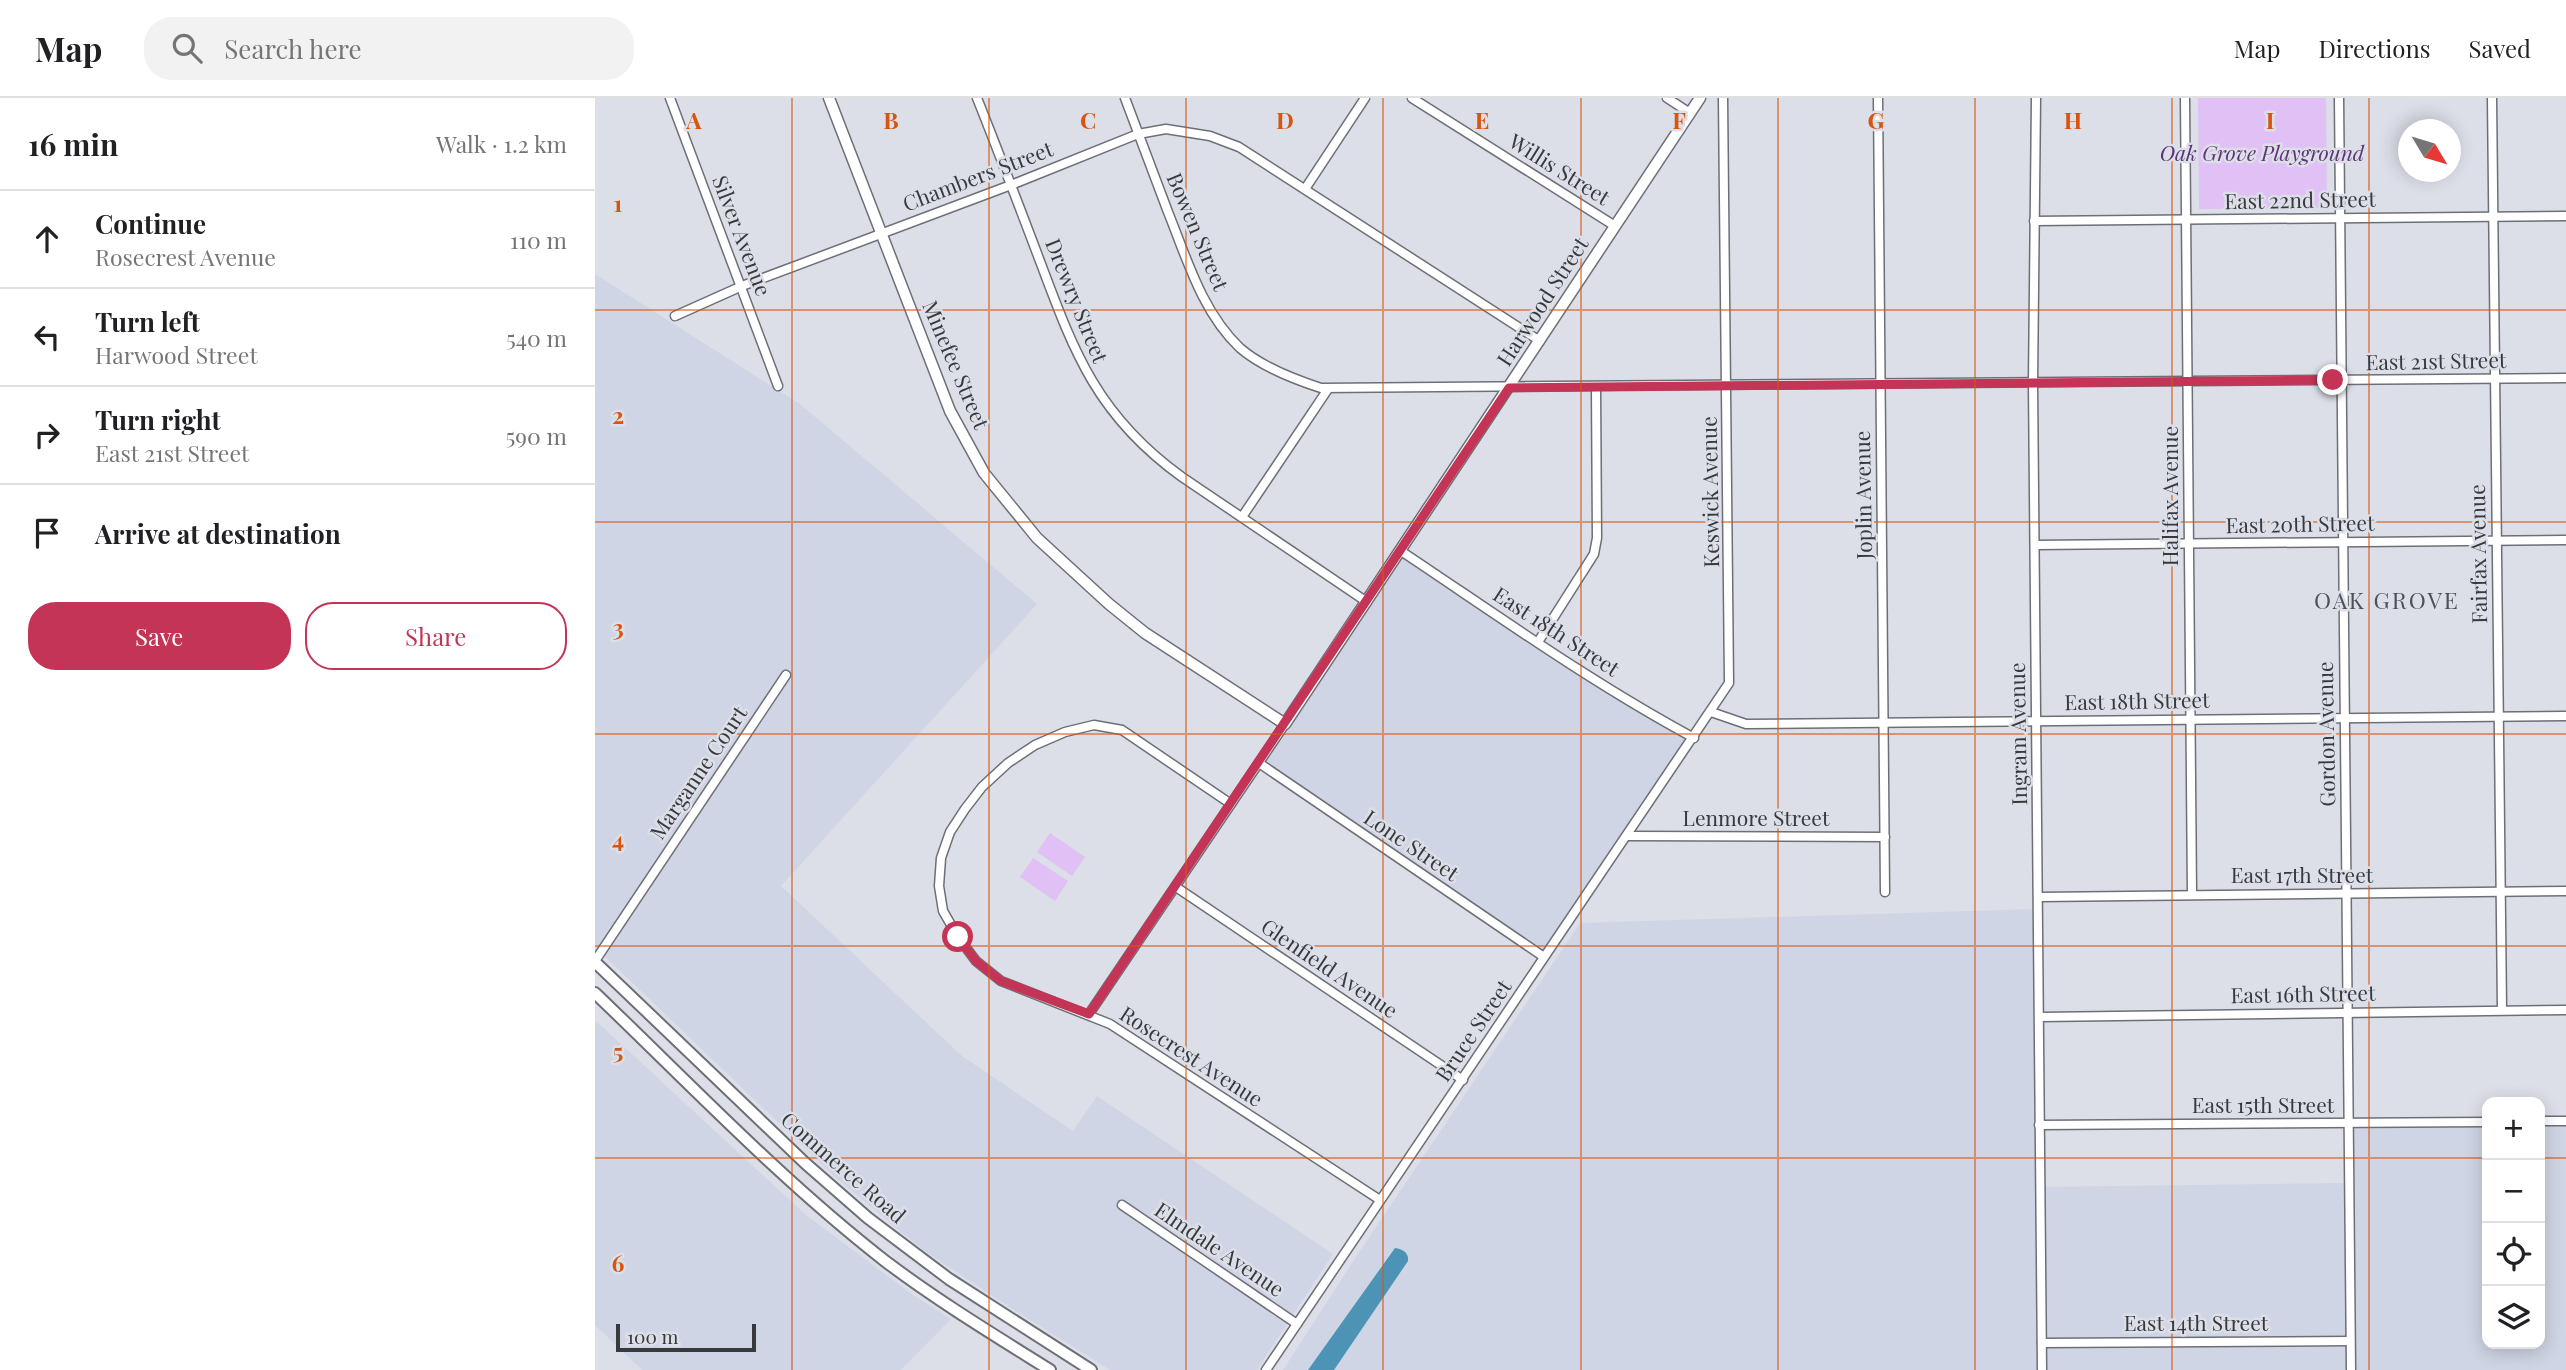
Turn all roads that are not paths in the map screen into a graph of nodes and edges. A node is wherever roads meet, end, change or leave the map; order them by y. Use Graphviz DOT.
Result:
graph roads {
  1 [pos="670,98"];
  2 [pos="829,98"];
  3 [pos="977,98"];
  4 [pos="1125,98"];
  5 [pos="1365,98"];
  6 [pos="1412,98"];
  7 [pos="1667,98"];
  8 [pos="1700,98"];
  9 [pos="1723,98"];
  10 [pos="1878,98"];
  11 [pos="2036,98"];
  12 [pos="2185,98"];
  13 [pos="2339,98"];
  14 [pos="2492,98"];
  15 [pos="1690,113"];
  16 [pos="1138,134"];
  17 [pos="1011,185"];
  18 [pos="1305,189"];
  19 [pos="2493,216"];
  20 [pos="2566,216"];
  21 [pos="2340,218"];
  22 [pos="2186,220"];
  23 [pos="2034,221"];
  24 [pos="1615,226"];
  25 [pos="881,232"];
  26 [pos="742,286"];
  27 [pos="675,316"];
  28 [pos="1540,341"];
  29 [pos="2495,378"];
  30 [pos="2566,378"];
  31 [pos="2341,380"];
  32 [pos="2187,382"];
  33 [pos="2033,383"];
  34 [pos="1880,385"];
  35 [pos="778,386"];
  36 [pos="1727,386"];
  37 [pos="1509,388"];
  38 [pos="1596,388"];
  39 [pos="1328,389"];
  40 [pos="1242,517"];
  41 [pos="2497,540"];
  42 [pos="2566,540"];
  43 [pos="2343,542"];
  44 [pos="2189,543"];
  45 [pos="2035,545"];
  46 [pos="1401,551"];
  47 [pos="1367,602"];
  48 [pos="1538,642"];
  49 [pos="786,675"];
  50 [pos="1711,712"];
  51 [pos="2566,716"];
  52 [pos="2499,717"];
  53 [pos="2344,718"];
  54 [pos="2190,719"];
  55 [pos="2037,721"];
  56 [pos="1884,723"];
  57 [pos="1285,724"];
  58 [pos="1694,738"];
  59 [pos="1259,764"];
  60 [pos="1231,804"];
  61 [pos="1627,836"];
  62 [pos="1885,837"];
  63 [pos="1177,887"];
  64 [pos="2566,891"];
  65 [pos="1885,892"];
  66 [pos="2501,892"];
  67 [pos="2346,893"];
  68 [pos="2192,894"];
  69 [pos="2039,897"];
  70 [pos="1544,957"];
  71 [pos="595,961"];
  72 [pos="595,993"];
  73 [pos="2502,1010"];
  74 [pos="2566,1010"];
  75 [pos="2347,1012"];
  76 [pos="1089,1014"];
  77 [pos="2040,1017"];
  78 [pos="1463,1080"];
  79 [pos="2545,1121"];
  80 [pos="2566,1121"];
  81 [pos="2349,1122"];
  82 [pos="2482,1122"];
  83 [pos="2039,1125"];
  84 [pos="1380,1200"];
  85 [pos="1122,1205"];
  86 [pos="1297,1324"];
  87 [pos="2350,1340"];
  88 [pos="2042,1343"];
  89 [pos="1050,1370"];
  90 [pos="1091,1370"];
  91 [pos="1266,1370"];
  92 [pos="2042,1370"];
  93 [pos="2351,1370"];
  1 -- 26 [label="street, Silver Avenue"];
  2 -- 25 [label="street, Minefee Street"];
  3 -- 17 [label="street, Drewry Street"];
  4 -- 16 [label="street, Bowen Street"];
  5 -- 18 [label="street"];
  6 -- 24 [label="street, Willis Street"];
  7 -- 15 [label="street"];
  8 -- 15 [label="street, Harwood Street"];
  9 -- 36 [label="street, Keswick Avenue"];
  10 -- 34 [label="street, Joplin Avenue"];
  11 -- 23 [label="street, Ingram Avenue"];
  12 -- 22 [label="street, Halifax Avenue"];
  13 -- 21 [label="street, Gordon Avenue"];
  14 -- 19 [label="street, Fairfax Avenue"];
  15 -- 24 [label="street, Harwood Street"];
  16 -- 17 [label="street, Chambers Street"];
  16 -- 18 [label="street, Chambers Street"];
  16 -- 39 [label="street, Bowen Street"];
  17 -- 25 [label="street, Chambers Street"];
  17 -- 40 [label="street, Drewry Street"];
  18 -- 28 [label="street, Chambers Street"];
  19 -- 20 [label="street, East 22nd Street"];
  19 -- 21 [label="street, East 22nd Street"];
  19 -- 29 [label="street, Fairfax Avenue"];
  21 -- 22 [label="street, East 22nd Street"];
  21 -- 31 [label="street, Gordon Avenue"];
  22 -- 23 [label="street, East 22nd Street"];
  22 -- 32 [label="street, Halifax Avenue"];
  23 -- 33 [label="street, Ingram Avenue"];
  24 -- 28 [label="street, Harwood Street"];
  25 -- 26 [label="street, Chambers Street"];
  25 -- 57 [label="street, Minefee Street"];
  26 -- 27 [label="street, Chambers Street"];
  26 -- 35 [label="street, Silver Avenue"];
  28 -- 37 [label="street, Harwood Street"];
  29 -- 30 [label="street, East 21st Street"];
  29 -- 31 [label="street, East 21st Street"];
  29 -- 41 [label="street, Fairfax Avenue"];
  31 -- 32 [label="street, East 21st Street"];
  31 -- 43 [label="street, Gordon Avenue"];
  32 -- 33 [label="street, East 21st Street"];
  32 -- 44 [label="street, Halifax Avenue"];
  33 -- 34 [label="street, East 21st Street"];
  33 -- 45 [label="street, Ingram Avenue"];
  34 -- 36 [label="street, East 21st Street"];
  34 -- 56 [label="street, Joplin Avenue"];
  36 -- 38 [label="street, East 21st Street"];
  36 -- 50 [label="street, Keswick Avenue"];
  37 -- 38 [label="street, East 21st Street"];
  37 -- 39 [label="street, Bowen Street"];
  37 -- 46 [label="street, Harwood Street"];
  38 -- 48 [label="street"];
  39 -- 40 [label="street"];
  40 -- 47 [label="street, Drewry Street"];
  41 -- 42 [label="street, East 20th Street"];
  41 -- 43 [label="street, East 20th Street"];
  41 -- 52 [label="street, Fairfax Avenue"];
  43 -- 44 [label="street, East 20th Street"];
  43 -- 53 [label="street, Gordon Avenue"];
  44 -- 45 [label="street, East 20th Street"];
  44 -- 54 [label="street, Halifax Avenue"];
  45 -- 55 [label="street, Ingram Avenue"];
  46 -- 47 [label="street, Harwood Street"];
  46 -- 48 [label="street, East 18th Street"];
  47 -- 57 [label="street, Harwood Street"];
  48 -- 58 [label="street, East 18th Street"];
  49 -- 71 [label="street, Marganne Court"];
  50 -- 56 [label="street, East 18th Street"];
  50 -- 58 [label="street, Bruce Street"];
  51 -- 52 [label="street, East 18th Street"];
  52 -- 53 [label="street, East 18th Street"];
  52 -- 66 [label="street, Fairfax Avenue"];
  53 -- 54 [label="street, East 18th Street"];
  53 -- 67 [label="street, Gordon Avenue"];
  54 -- 55 [label="street, East 18th Street"];
  54 -- 68 [label="street, Halifax Avenue"];
  55 -- 56 [label="street, East 18th Street"];
  55 -- 69 [label="street, Ingram Avenue"];
  56 -- 62 [label="street, Joplin Avenue"];
  57 -- 59 [label="street, Harwood Street"];
  58 -- 61 [label="street, Bruce Street"];
  59 -- 60 [label="street, Harwood Street"];
  59 -- 70 [label="street, Lone Street"];
  60 -- 63 [label="street, Harwood Street"];
  60 -- 76 [label="street, Rosecrest Avenue"];
  61 -- 62 [label="street, Lenmore Street"];
  61 -- 70 [label="street, Bruce Street"];
  62 -- 65 [label="street, Joplin Avenue"];
  63 -- 76 [label="street, Harwood Street"];
  63 -- 78 [label="street, Glenfield Avenue"];
  64 -- 66 [label="street, East 17th Street"];
  66 -- 67 [label="street, East 17th Street"];
  66 -- 73 [label="street, Fairfax Avenue"];
  67 -- 68 [label="street, East 17th Street"];
  67 -- 75 [label="street, Gordon Avenue"];
  68 -- 69 [label="street, East 17th Street"];
  69 -- 77 [label="street, Ingram Avenue"];
  70 -- 78 [label="street, Bruce Street"];
  71 -- 90 [label="main road, Commerce Road"];
  72 -- 89 [label="main road, Commerce Road"];
  73 -- 74 [label="street, East 16th Street"];
  73 -- 75 [label="street, East 16th Street"];
  75 -- 77 [label="street, East 16th Street"];
  75 -- 81 [label="street, Gordon Avenue"];
  76 -- 84 [label="street, Rosecrest Avenue"];
  77 -- 83 [label="street, Ingram Avenue"];
  78 -- 84 [label="street, Bruce Street"];
  79 -- 80 [label="street"];
  81 -- 82 [label="street, East 15th Street"];
  81 -- 83 [label="street, East 15th Street"];
  81 -- 87 [label="street, Gordon Avenue"];
  83 -- 88 [label="street, Ingram Avenue"];
  84 -- 86 [label="street, Bruce Street"];
  85 -- 86 [label="street, Elmdale Avenue"];
  86 -- 91 [label="street, Bruce Street"];
  87 -- 88 [label="street, East 14th Street"];
  87 -- 93 [label="street, Gordon Avenue"];
  88 -- 92 [label="street, Ingram Avenue"];
}
